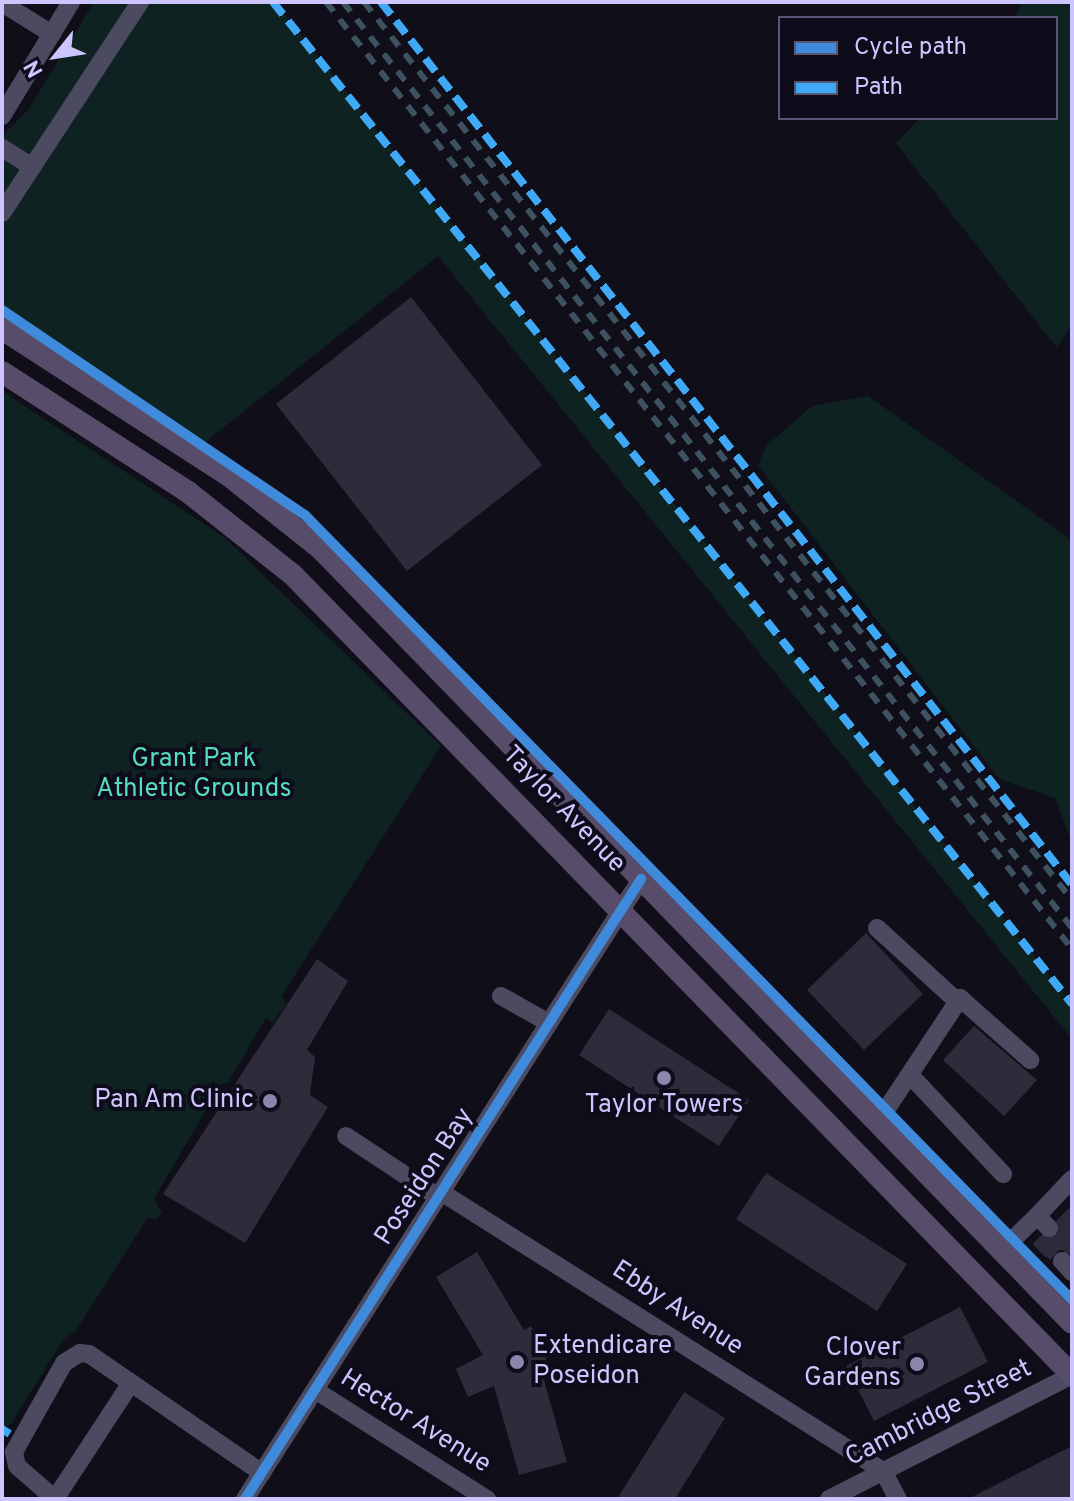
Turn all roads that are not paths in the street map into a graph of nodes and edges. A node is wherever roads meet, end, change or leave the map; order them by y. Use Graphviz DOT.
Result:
graph roads {
  1 [pos="71,2"];
  2 [pos="140,2"];
  3 [pos="2,3"];
  4 [pos="52,34"];
  5 [pos="2,116"];
  6 [pos="2,148"];
  7 [pos="32,167"];
  8 [pos="2,213"];
  9 [pos="2,329"];
  10 [pos="2,372"];
  11 [pos="641,879"];
  12 [pos="621,910"];
  13 [pos="877,928"];
  14 [pos="501,996"];
  15 [pos="957,1001"];
  16 [pos="549,1023"];
  17 [pos="1030,1060"];
  18 [pos="910,1075"];
  19 [pos="878,1122"];
  20 [pos="346,1136"];
  21 [pos="1003,1174"];
  22 [pos="1072,1179"];
  23 [pos="439,1195"];
  24 [pos="1002,1250"];
  25 [pos="1072,1323"];
  26 [pos="1072,1375"];
  27 [pos="131,1383"];
  28 [pos="315,1390"];
  29 [pos="8,1453"];
  30 [pos="883,1471"];
  31 [pos="262,1473"];
  32 [pos="55,1499"];
  33 [pos="245,1499"];
  34 [pos="487,1499"];
  35 [pos="829,1499"];
  36 [pos="898,1499"];
  1 -- 4 [label="street"];
  2 -- 7 [label="street"];
  3 -- 4 [label="street"];
  4 -- 5 [label="street"];
  6 -- 7 [label="street"];
  7 -- 8 [label="street"];
  9 -- 11 [label="main road, Taylor Avenue"];
  10 -- 12 [label="main road, Taylor Avenue"];
  11 -- 12 [label="street, Poseidon Bay"];
  11 -- 19 [label="main road, Taylor Avenue"];
  12 -- 16 [label="street, Poseidon Bay"];
  12 -- 26 [label="main road, Taylor Avenue"];
  13 -- 15 [label="street"];
  14 -- 16 [label="street"];
  15 -- 17 [label="street"];
  15 -- 18 [label="street"];
  16 -- 23 [label="street, Poseidon Bay"];
  18 -- 19 [label="street"];
  18 -- 21 [label="street"];
  19 -- 24 [label="main road, Taylor Avenue"];
  20 -- 23 [label="street, Ebby Avenue"];
  22 -- 24 [label="street"];
  23 -- 28 [label="street, Poseidon Bay"];
  23 -- 30 [label="street, Ebby Avenue"];
  24 -- 25 [label="main road, Taylor Avenue"];
  26 -- 30 [label="street, Cambridge Street"];
  27 -- 29 [label="street"];
  27 -- 31 [label="street"];
  27 -- 32 [label="street"];
  28 -- 31 [label="street, Poseidon Bay"];
  28 -- 34 [label="street, Hector Avenue"];
  29 -- 32 [label="street"];
  30 -- 35 [label="street, Cambridge Street"];
  30 -- 36 [label="street"];
  31 -- 33 [label="street, Poseidon Bay"];
}
